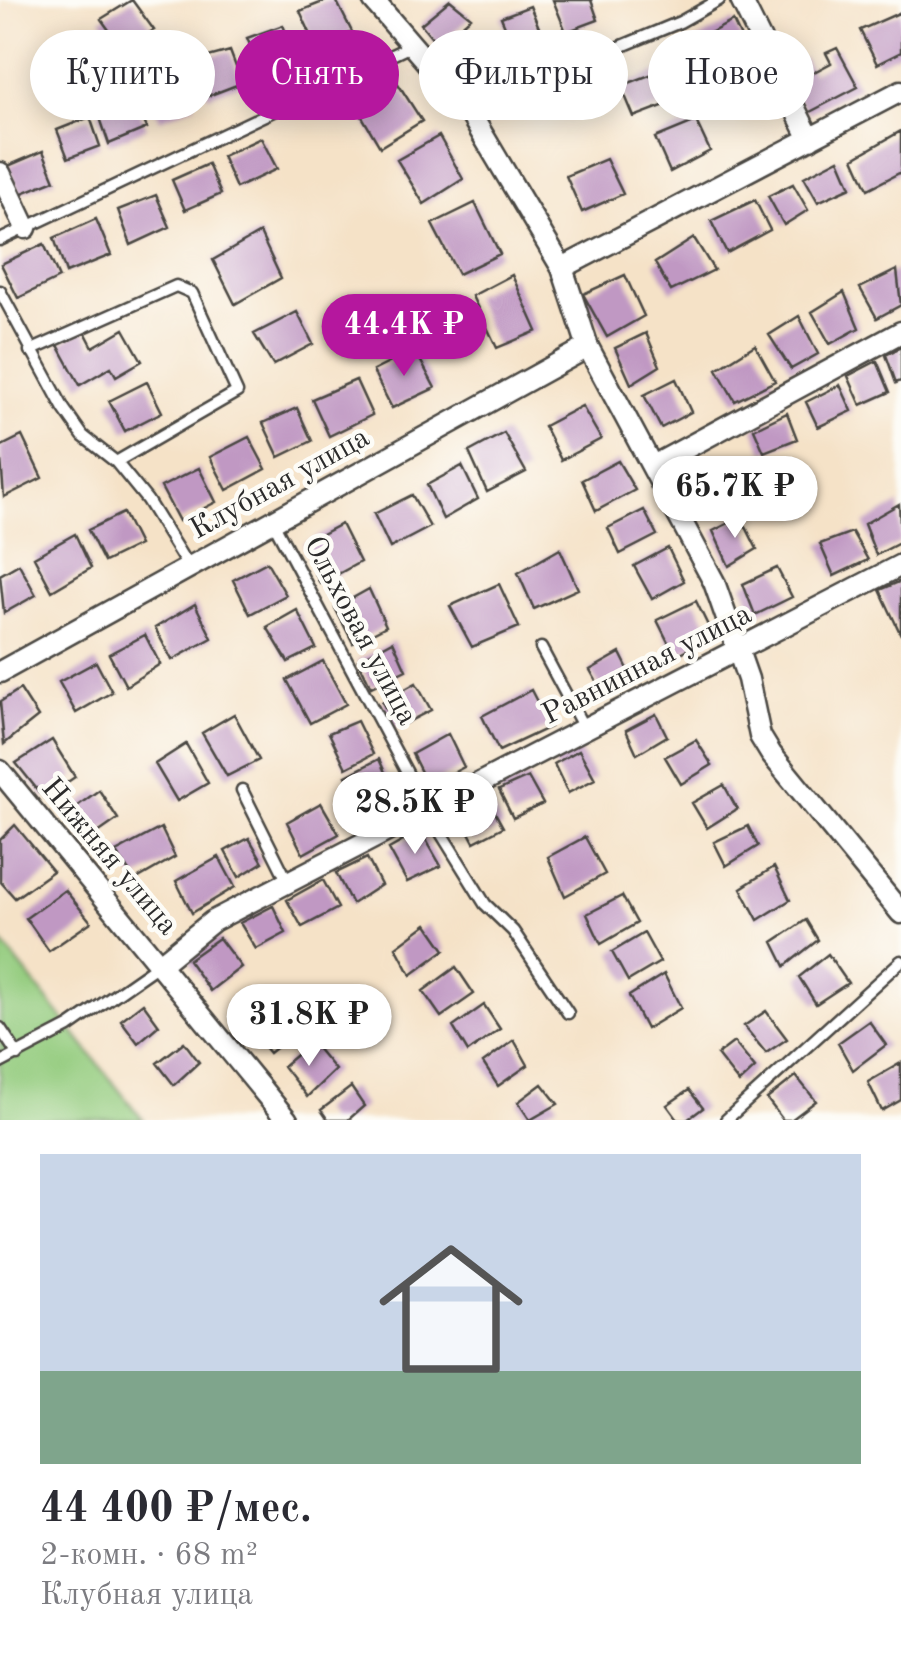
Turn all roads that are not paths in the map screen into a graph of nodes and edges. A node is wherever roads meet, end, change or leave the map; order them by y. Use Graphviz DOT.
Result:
graph roads {
  1 [pos="373,0"];
  2 [pos="719,0"];
  3 [pos="741,0"];
  4 [pos="415,44"];
  5 [pos="628,44"];
  6 [pos="419,49"];
  7 [pos="901,91"];
  8 [pos="474,120"];
  9 [pos="810,139"];
  10 [pos="0,173"];
  11 [pos="26,228"];
  12 [pos="0,240"];
  13 [pos="562,268"];
  14 [pos="0,291"];
  15 [pos="901,332"];
  16 [pos="588,347"];
  17 [pos="30,350"];
  18 [pos="116,462"];
  19 [pos="653,466"];
  20 [pos="273,522"];
  21 [pos="901,565"];
  22 [pos="190,568"];
  23 [pos="540,648"];
  24 [pos="738,652"];
  25 [pos="0,672"];
  26 [pos="586,731"];
  27 [pos="0,771"];
  28 [pos="242,790"];
  29 [pos="428,812"];
  30 [pos="288,882"];
  31 [pos="901,913"];
  32 [pos="901,961"];
  33 [pos="159,965"];
  34 [pos="568,1013"];
  35 [pos="0,1028"];
  36 [pos="9,1059"];
  37 [pos="0,1072"];
  38 [pos="287,1120"];
  39 [pos="726,1120"];
  1 -- 4 [label="street"];
  2 -- 5 [label="lane"];
  3 -- 9 [label="street"];
  4 -- 6 [label="street"];
  4 -- 11 [label="lane"];
  7 -- 9 [label="street"];
  8 -- 13 [label="street"];
  9 -- 13 [label="street"];
  10 -- 11 [label="street"];
  11 -- 12 [label="lane"];
  13 -- 16 [label="street"];
  14 -- 17 [label="lane"];
  15 -- 19 [label="street"];
  16 -- 19 [label="street"];
  16 -- 20 [label="street, Клубная улица"];
  17 -- 18 [label="lane"];
  17 -- 18 [label="lane"];
  18 -- 22 [label="lane"];
  19 -- 24 [label="street"];
  20 -- 22 [label="street, Клубная улица"];
  20 -- 29 [label="lane, Ольховая улица"];
  21 -- 24 [label="street, Равнинная улица"];
  22 -- 25 [label="street, Клубная улица"];
  23 -- 26 [label="lane"];
  24 -- 26 [label="street, Равнинная улица"];
  24 -- 31 [label="street"];
  26 -- 29 [label="street, Равнинная улица"];
  27 -- 33 [label="street, Нижняя улица"];
  28 -- 30 [label="lane"];
  29 -- 30 [label="street, Равнинная улица"];
  29 -- 34 [label="lane, Ольховая улица"];
  30 -- 33 [label="street, Равнинная улица"];
  32 -- 39 [label="lane"];
  33 -- 36 [label="lane"];
  33 -- 38 [label="street, Нижняя улица"];
  35 -- 36 [label="lane"];
  36 -- 37 [label="lane"];
}
